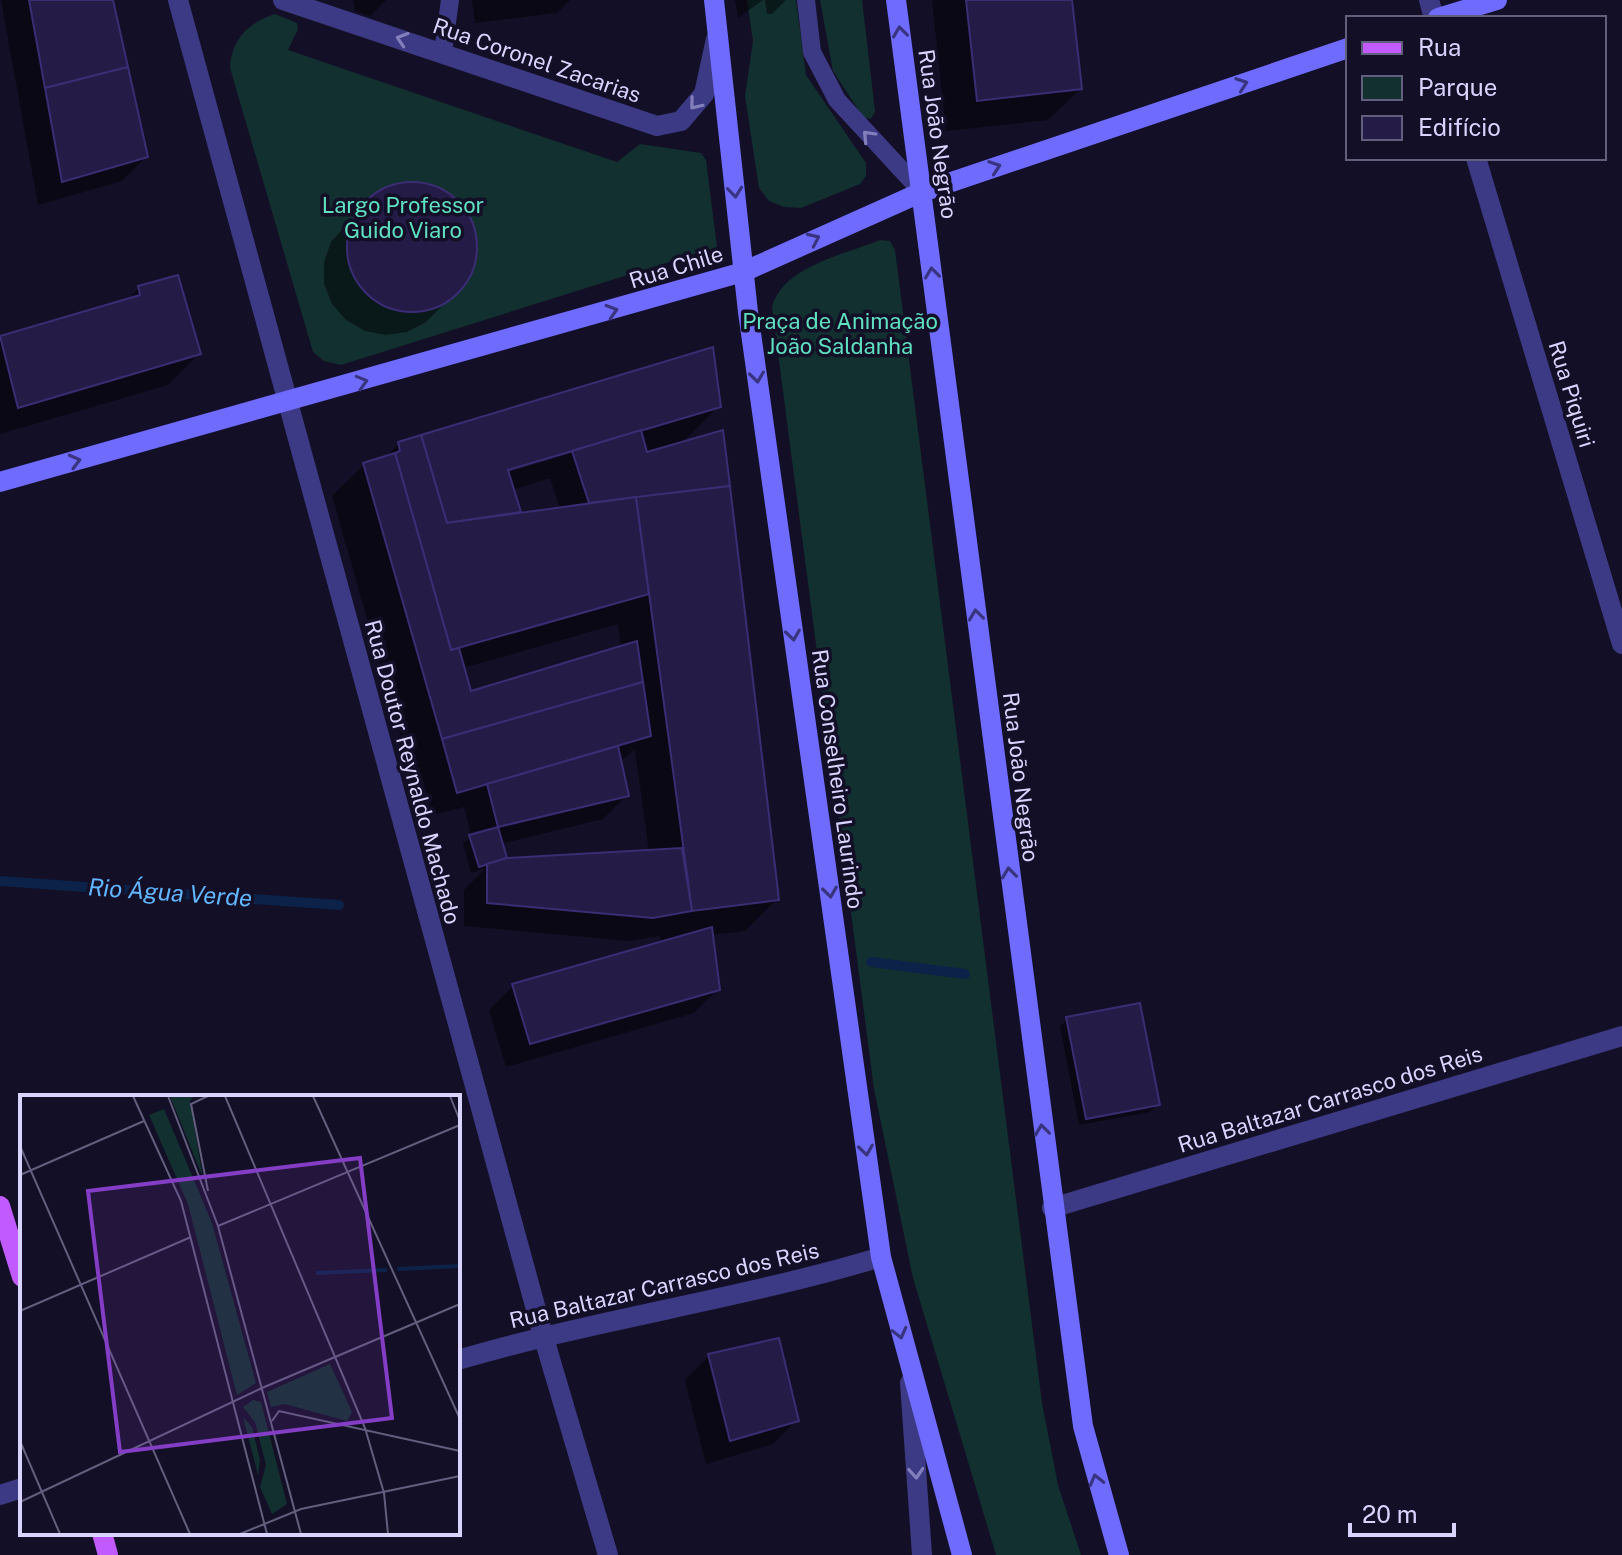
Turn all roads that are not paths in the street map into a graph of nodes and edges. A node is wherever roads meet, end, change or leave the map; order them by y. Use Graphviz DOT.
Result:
graph roads {
  1 [pos="178,0"];
  2 [pos="283,0"];
  3 [pos="450,0"];
  4 [pos="714,0"];
  5 [pos="806,0"];
  6 [pos="896,0"];
  7 [pos="1497,0"];
  8 [pos="1443,16"];
  9 [pos="718,31"];
  10 [pos="1346,49"];
  11 [pos="443,52"];
  12 [pos="1477,160"];
  13 [pos="922,192"];
  14 [pos="743,272"];
  15 [pos="287,403"];
  16 [pos="0,482"];
  17 [pos="1622,644"];
  18 [pos="1622,1036"];
  19 [pos="0,1206"];
  20 [pos="1052,1208"];
  21 [pos="881,1257"];
  22 [pos="20,1271"];
  23 [pos="543,1335"];
  24 [pos="460,1359"];
  25 [pos="909,1367"];
  26 [pos="20,1489"];
  27 [pos="0,1495"];
  28 [pos="103,1535"];
  29 [pos="108,1555"];
  30 [pos="608,1555"];
  31 [pos="922,1555"];
  32 [pos="962,1555"];
  33 [pos="1119,1555"];
  1 -- 15 [label="street, Rua Doutor Reynaldo Machado"];
  11 -- 2 [label="street, Rua Coronel Zacarias, one-way"];
  3 -- 11 [label="lane"];
  4 -- 9 [label="main road, Rua Conselheiro Laurindo"];
  13 -- 5 [label="lane, one-way"];
  13 -- 6 [label="main road, Rua João Negrão, one-way"];
  7 -- 8 [label="main road"];
  9 -- 11 [label="street, Rua Coronel Zacarias, one-way"];
  9 -- 14 [label="main road, Rua Conselheiro Laurindo, one-way"];
  13 -- 10 [label="main road, Rua Chile, one-way"];
  12 -- 17 [label="street, Rua Piquiri"];
  14 -- 13 [label="main road, Rua Chile, one-way"];
  20 -- 13 [label="main road, Rua João Negrão, one-way"];
  15 -- 14 [label="main road, Rua Chile, one-way"];
  14 -- 21 [label="main road, Rua Conselheiro Laurindo, one-way"];
  16 -- 15 [label="main road, Rua Chile, one-way"];
  15 -- 23 [label="street, Rua Doutor Reynaldo Machado"];
  18 -- 20 [label="street, Rua Baltazar Carrasco dos Reis"];
  19 -- 22 [label="main road"];
  33 -- 20 [label="main road, Rua João Negrão, one-way"];
  21 -- 23 [label="street, Rua Baltazar Carrasco dos Reis"];
  21 -- 25 [label="main road, Rua Conselheiro Laurindo, one-way"];
  23 -- 24 [label="street, Rua Baltazar Carrasco dos Reis"];
  23 -- 30 [label="street, Rua Doutor Reynaldo Machado"];
  25 -- 31 [label="street, one-way"];
  25 -- 32 [label="main road, Rua Conselheiro Laurindo"];
  26 -- 27 [label="street"];
  28 -- 29 [label="main road"];
}
